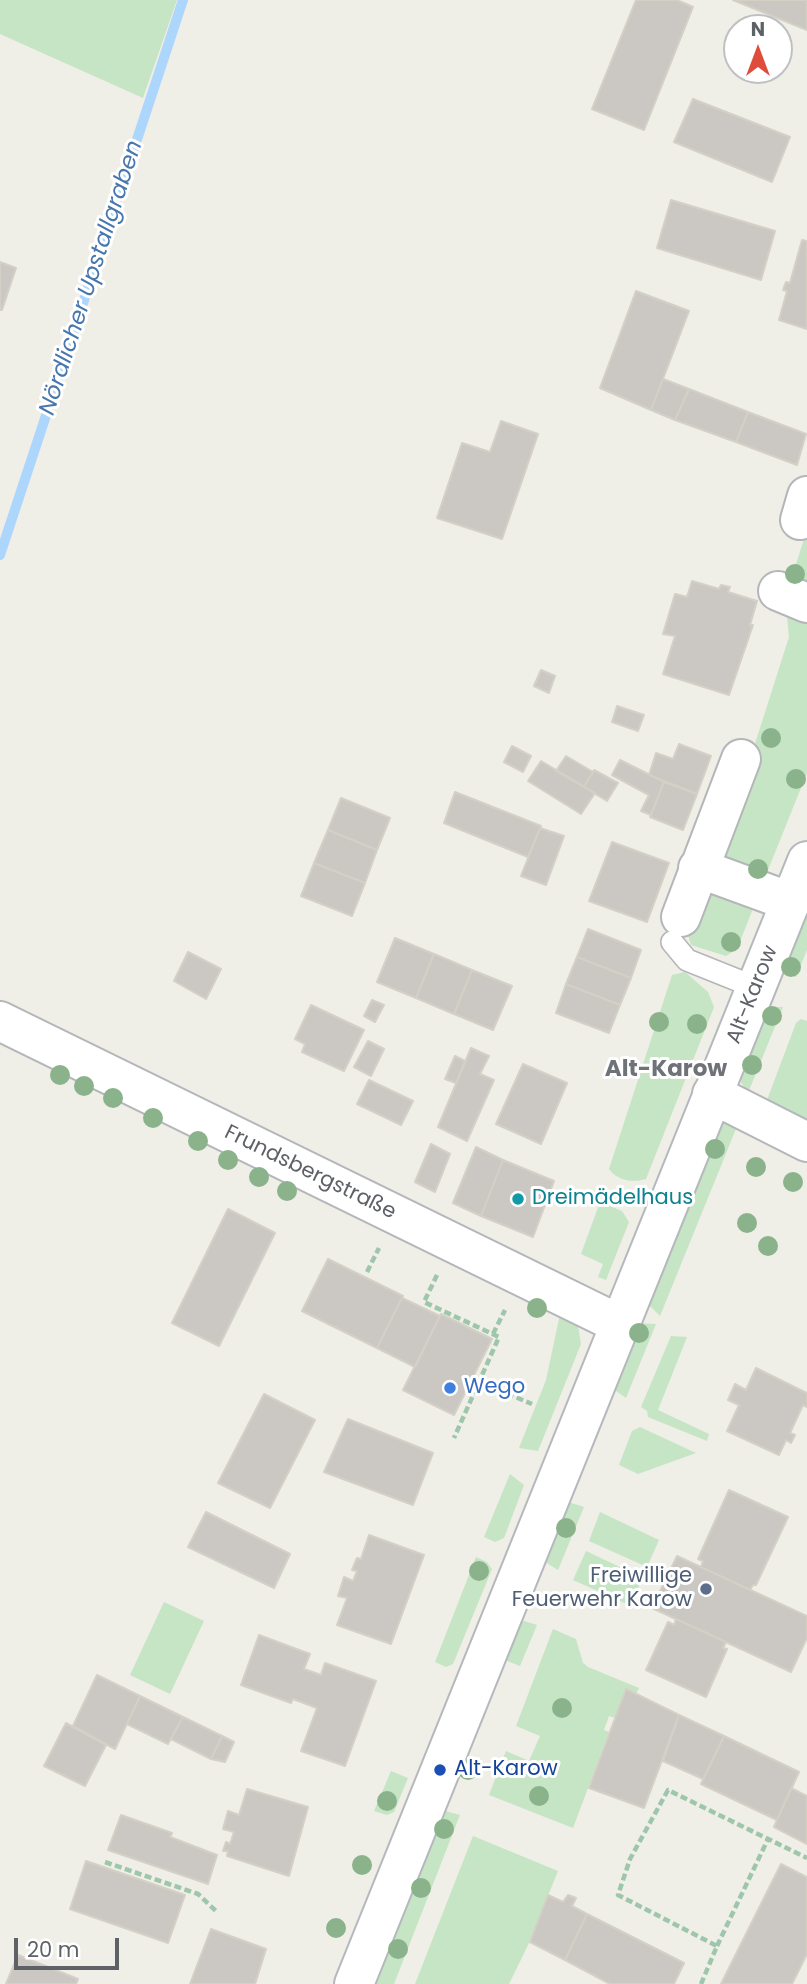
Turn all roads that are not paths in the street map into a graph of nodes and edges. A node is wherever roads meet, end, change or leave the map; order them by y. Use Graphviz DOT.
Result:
graph roads {
  1 [pos="741,759"];
  2 [pos="807,861"];
  3 [pos="698,868"];
  4 [pos="791,902"];
  5 [pos="676,930"];
  6 [pos="757,988"];
  7 [pos="0,1021"];
  8 [pos="712,1094"];
  9 [pos="807,1142"];
  10 [pos="619,1324"];
  11 [pos="354,1984"];
  1 -- 3 [label="main road"];
  2 -- 4 [label="main road, Alt-Karow"];
  3 -- 4 [label="main road"];
  3 -- 5 [label="main road"];
  4 -- 6 [label="main road, Alt-Karow"];
  5 -- 6 [label="lane"];
  6 -- 8 [label="main road, Alt-Karow"];
  7 -- 10 [label="main road, Frundsbergstraße"];
  8 -- 9 [label="main road"];
  8 -- 10 [label="main road, Alt-Karow"];
  10 -- 11 [label="main road, Alt-Karow"];
}
